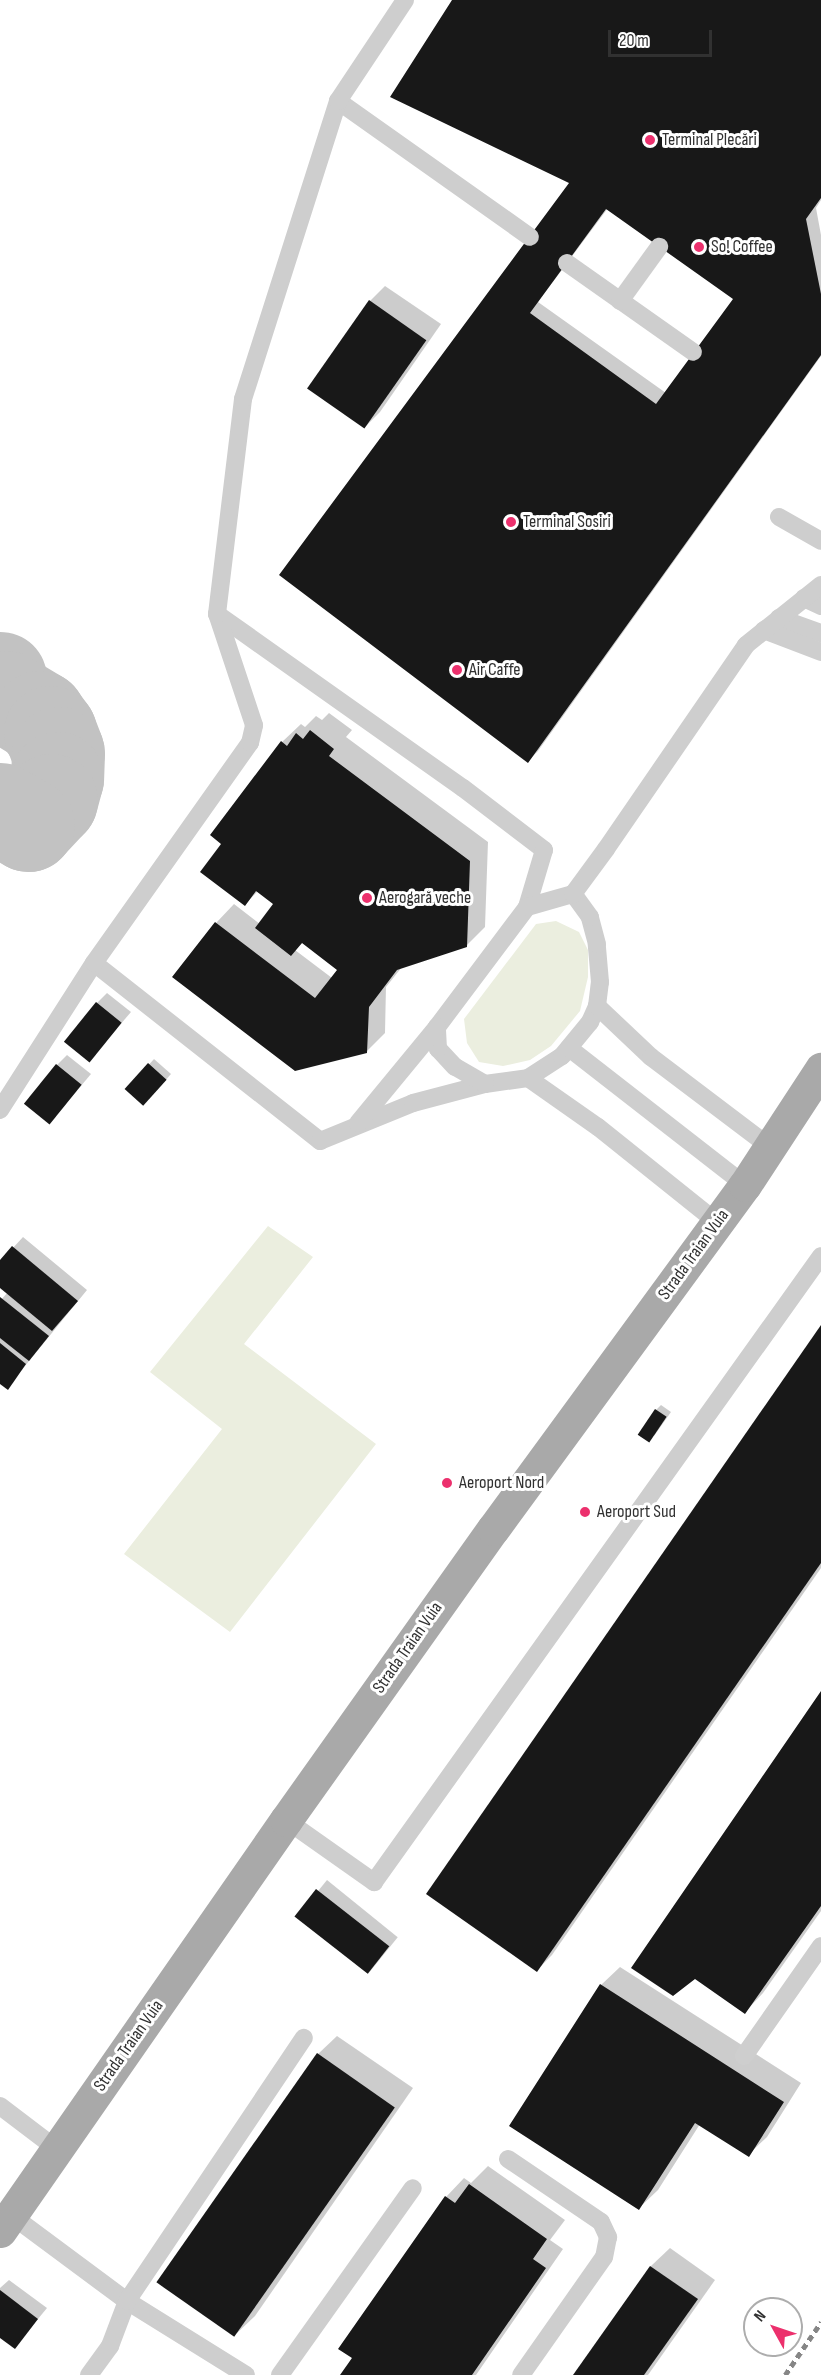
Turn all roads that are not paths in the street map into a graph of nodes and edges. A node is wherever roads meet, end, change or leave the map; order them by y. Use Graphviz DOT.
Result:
graph roads {
  1 [pos="405,0"];
  2 [pos="338,101"];
  3 [pos="530,237"];
  4 [pos="660,247"];
  5 [pos="567,263"];
  6 [pos="620,301"];
  7 [pos="693,352"];
  8 [pos="779,517"];
  9 [pos="821,541"];
  10 [pos="821,585"];
  11 [pos="804,598"];
  12 [pos="821,606"];
  13 [pos="217,614"];
  14 [pos="778,618"];
  15 [pos="764,630"];
  16 [pos="821,633"];
  17 [pos="821,652"];
  18 [pos="573,894"];
  19 [pos="527,907"];
  20 [pos="94,963"];
  21 [pos="597,1006"];
  22 [pos="437,1027"];
  23 [pos="569,1048"];
  24 [pos="821,1069"];
  25 [pos="528,1078"];
  26 [pos="485,1084"];
  27 [pos="0,1110"];
  28 [pos="355,1126"];
  29 [pos="770,1147"];
  30 [pos="745,1185"];
  31 [pos="718,1223"];
  32 [pos="821,1256"];
  33 [pos="286,1820"];
  34 [pos="821,1946"];
  35 [pos="304,2038"];
  36 [pos="744,2056"];
  37 [pos="0,2106"];
  38 [pos="58,2151"];
  39 [pos="508,2160"];
  40 [pos="413,2188"];
  41 [pos="6,2223"];
  42 [pos="127,2301"];
  43 [pos="89,2375"];
  44 [pos="246,2375"];
  45 [pos="280,2375"];
  46 [pos="521,2375"];
  1 -- 2 [label="lane"];
  2 -- 3 [label="lane"];
  2 -- 13 [label="lane"];
  4 -- 6 [label="lane"];
  5 -- 6 [label="lane"];
  6 -- 7 [label="lane"];
  8 -- 9 [label="lane"];
  10 -- 11 [label="lane"];
  11 -- 12 [label="lane"];
  11 -- 14 [label="lane"];
  13 -- 19 [label="lane"];
  13 -- 20 [label="lane"];
  14 -- 15 [label="lane"];
  14 -- 16 [label="lane"];
  15 -- 17 [label="lane"];
  15 -- 18 [label="lane"];
  18 -- 19 [label="lane"];
  18 -- 21 [label="lane"];
  19 -- 22 [label="lane"];
  20 -- 27 [label="lane"];
  20 -- 28 [label="lane"];
  21 -- 23 [label="lane"];
  21 -- 29 [label="lane"];
  22 -- 26 [label="lane"];
  22 -- 28 [label="lane"];
  23 -- 25 [label="lane"];
  23 -- 30 [label="lane"];
  24 -- 29 [label="main road, Strada Traian Vuia"];
  25 -- 26 [label="lane"];
  25 -- 31 [label="lane"];
  26 -- 28 [label="lane"];
  29 -- 30 [label="main road, Strada Traian Vuia"];
  30 -- 31 [label="main road, Strada Traian Vuia"];
  31 -- 33 [label="main road, Strada Traian Vuia"];
  32 -- 33 [label="lane"];
  33 -- 38 [label="main road, Strada Traian Vuia"];
  34 -- 36 [label="lane"];
  35 -- 42 [label="lane"];
  37 -- 38 [label="lane"];
  38 -- 41 [label="main road, Strada Traian Vuia"];
  39 -- 46 [label="lane"];
  40 -- 45 [label="lane"];
  41 -- 42 [label="lane"];
  42 -- 43 [label="lane"];
  42 -- 44 [label="lane"];
}
